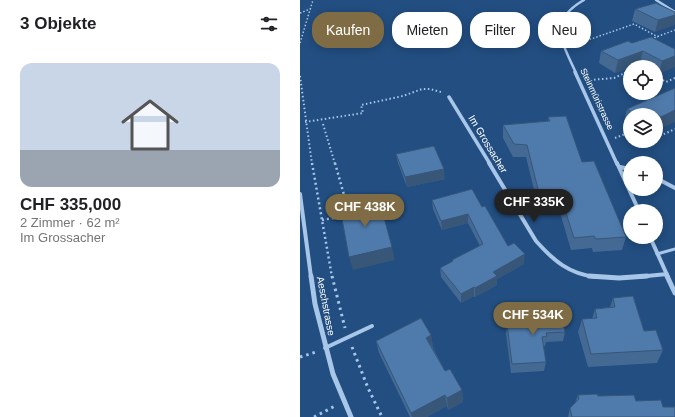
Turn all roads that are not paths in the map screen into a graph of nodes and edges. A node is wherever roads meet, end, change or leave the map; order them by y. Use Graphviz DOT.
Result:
graph roads {
  1 [pos="584,0"];
  2 [pos="656,0"];
  3 [pos="675,12"];
  4 [pos="450,98"];
  5 [pos="620,167"];
  6 [pos="623,168"];
  7 [pos="663,182"];
  8 [pos="675,188"];
  9 [pos="300,194"];
  10 [pos="636,204"];
  11 [pos="653,244"];
  12 [pos="675,249"];
  13 [pos="657,254"];
  14 [pos="666,274"];
  15 [pos="675,293"];
  16 [pos="372,326"];
  17 [pos="325,348"];
  18 [pos="351,417"];
  1 -- 5 [label="street, Steinmüristrasse"];
  2 -- 3 [label="street"];
  4 -- 14 [label="street, Im Grossacher"];
  5 -- 6 [label="street"];
  5 -- 10 [label="street, Steinmüristrasse"];
  7 -- 8 [label="street"];
  9 -- 17 [label="street, Aeschstrasse"];
  11 -- 13 [label="street"];
  12 -- 13 [label="lane"];
  13 -- 14 [label="street"];
  14 -- 15 [label="street"];
  16 -- 17 [label="lane"];
  17 -- 18 [label="street, Aeschstrasse"];
}
